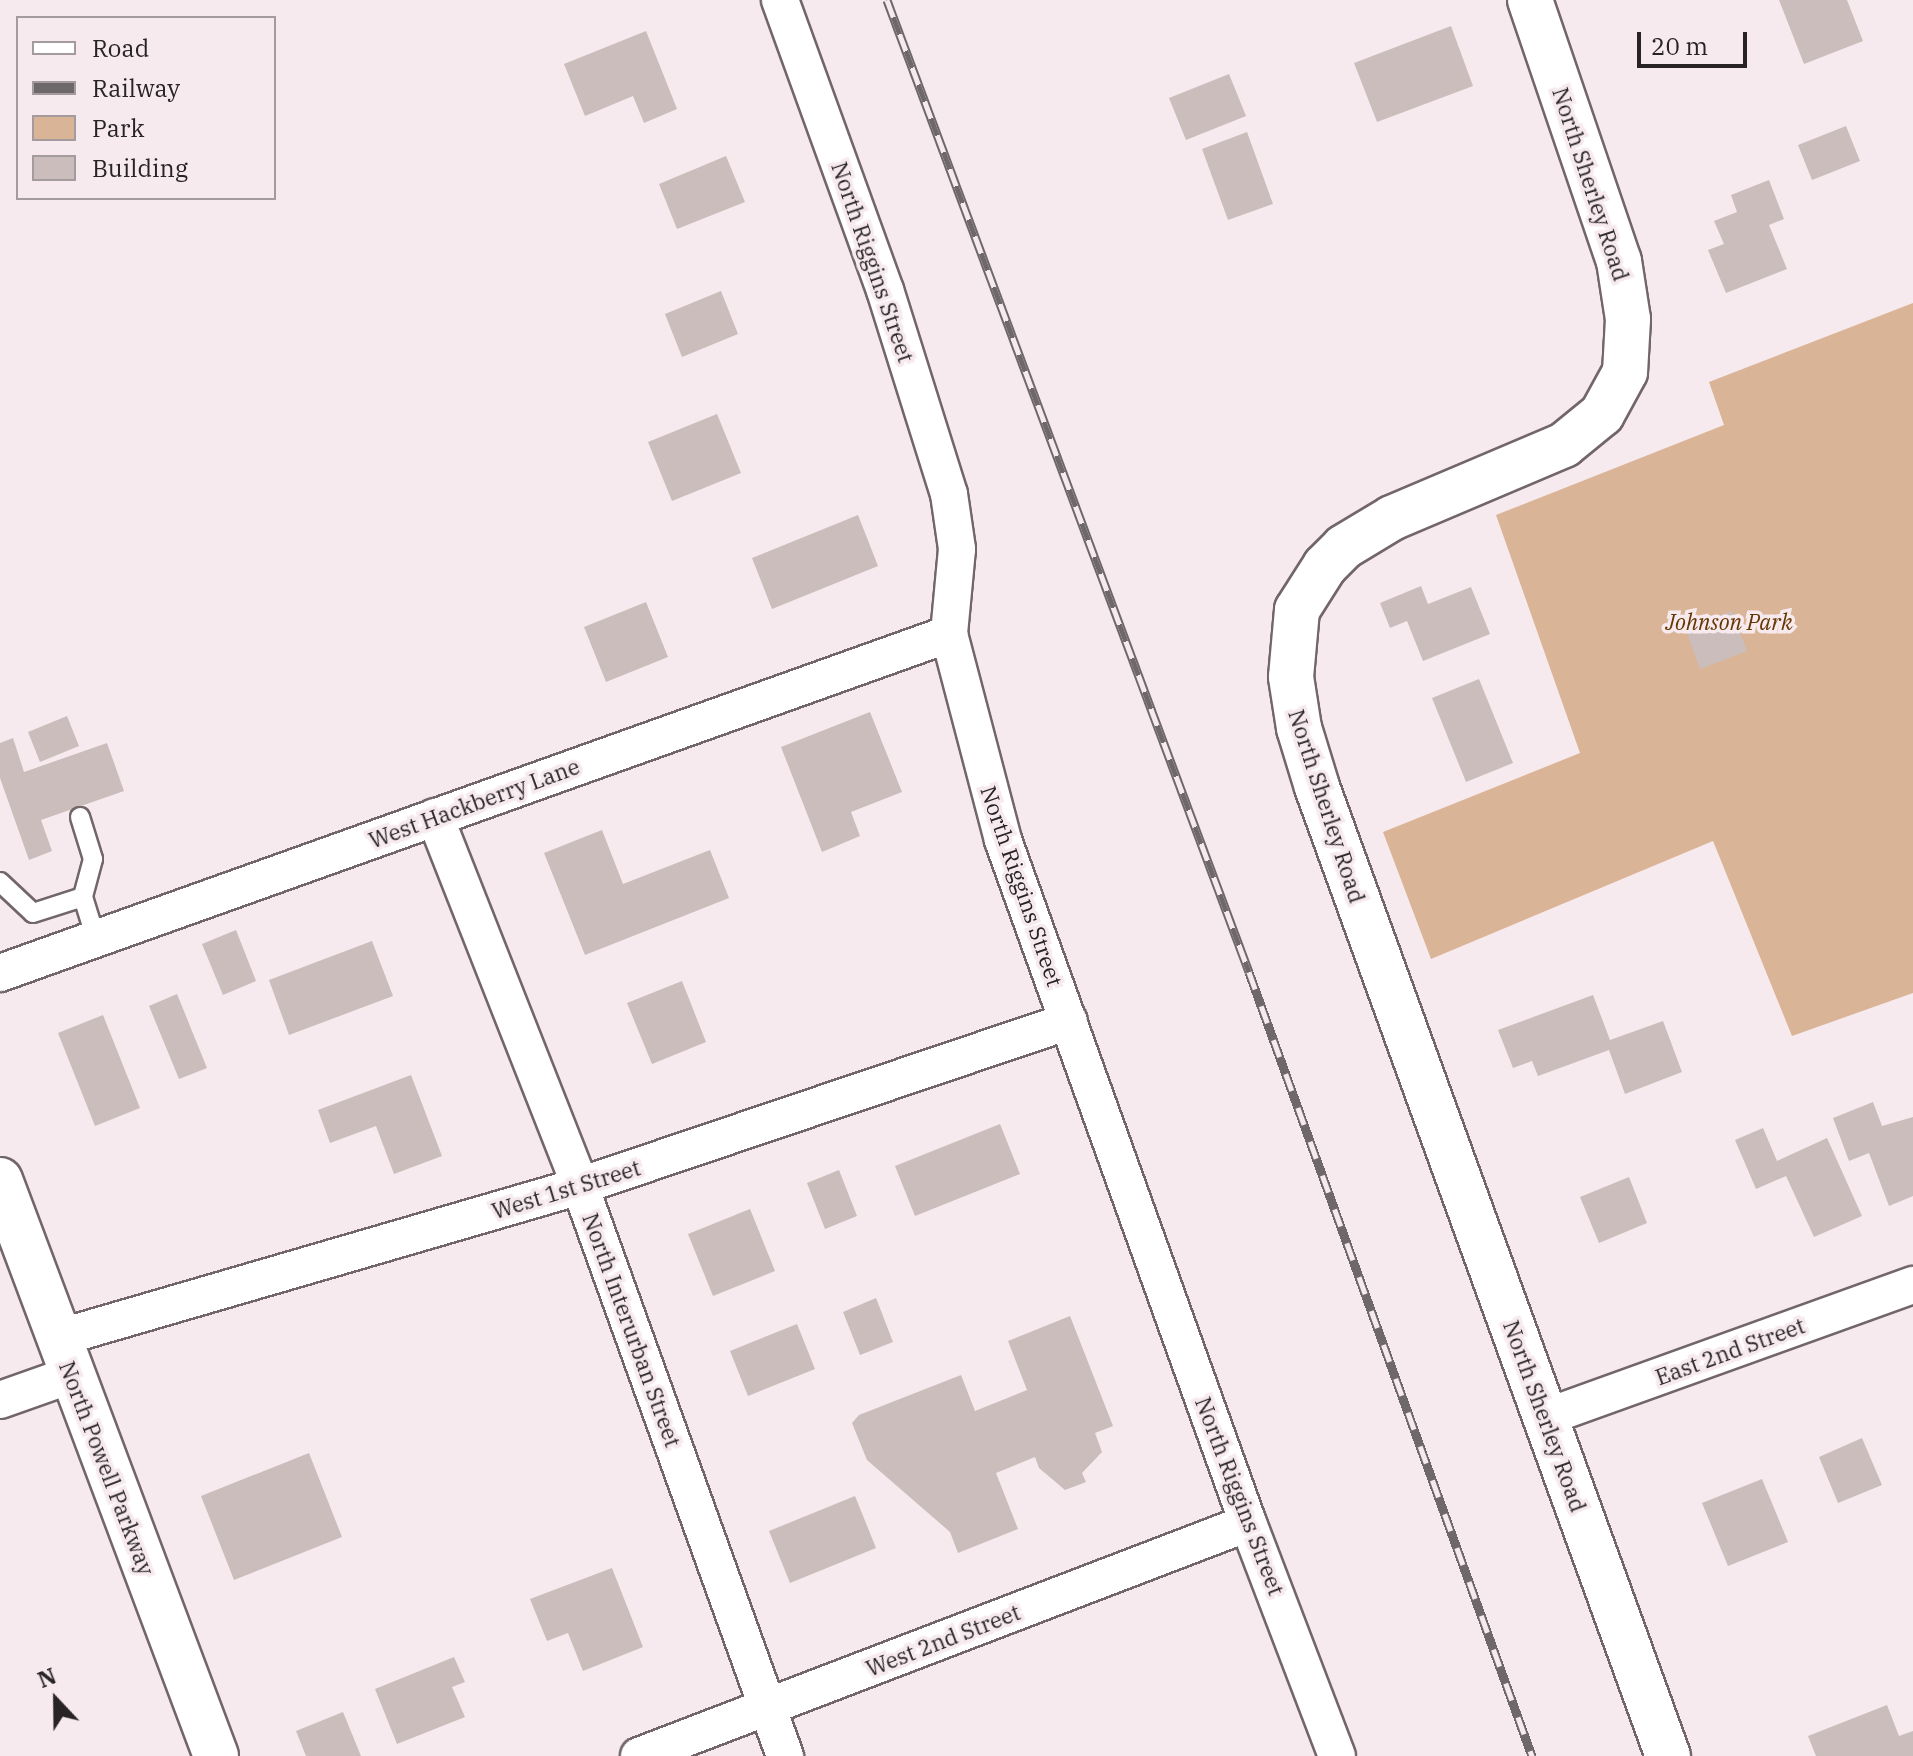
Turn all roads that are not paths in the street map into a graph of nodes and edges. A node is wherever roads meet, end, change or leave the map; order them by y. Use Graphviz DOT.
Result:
graph roads {
  1 [pos="780,0"];
  2 [pos="1530,0"];
  3 [pos="949,634"];
  4 [pos="80,817"];
  5 [pos="435,817"];
  6 [pos="0,882"];
  7 [pos="83,897"];
  8 [pos="96,939"];
  9 [pos="0,973"];
  10 [pos="1069,1021"];
  11 [pos="0,1180"];
  12 [pos="580,1186"];
  13 [pos="1913,1285"];
  14 [pos="64,1356"];
  15 [pos="0,1400"];
  16 [pos="1546,1417"];
  17 [pos="1248,1523"];
  18 [pos="767,1707"];
  19 [pos="216,1756"];
  20 [pos="639,1756"];
  21 [pos="785,1756"];
  22 [pos="1337,1756"];
  23 [pos="1668,1756"];
  1 -- 3 [label="street, North Riggins Street"];
  2 -- 16 [label="main road, North Sherley Road"];
  3 -- 5 [label="street, West Hackberry Lane"];
  3 -- 10 [label="street, North Riggins Street"];
  4 -- 7 [label="lane"];
  5 -- 8 [label="street, West Hackberry Lane"];
  5 -- 12 [label="street, North Interurban Street"];
  6 -- 7 [label="lane"];
  7 -- 8 [label="lane"];
  8 -- 9 [label="street, West Hackberry Lane"];
  10 -- 12 [label="street, West 1st Street"];
  10 -- 17 [label="street, North Riggins Street"];
  11 -- 14 [label="main road, North Powell Parkway"];
  12 -- 14 [label="street, West 1st Street"];
  12 -- 18 [label="street, North Interurban Street"];
  13 -- 16 [label="street, East 2nd Street"];
  14 -- 15 [label="street, West 1st Street"];
  14 -- 19 [label="main road, North Powell Parkway"];
  16 -- 23 [label="main road, North Sherley Road"];
  17 -- 18 [label="street, West 2nd Street"];
  17 -- 22 [label="street, North Riggins Street"];
  18 -- 20 [label="street, West 2nd Street"];
  18 -- 21 [label="street, North Interurban Street"];
}
